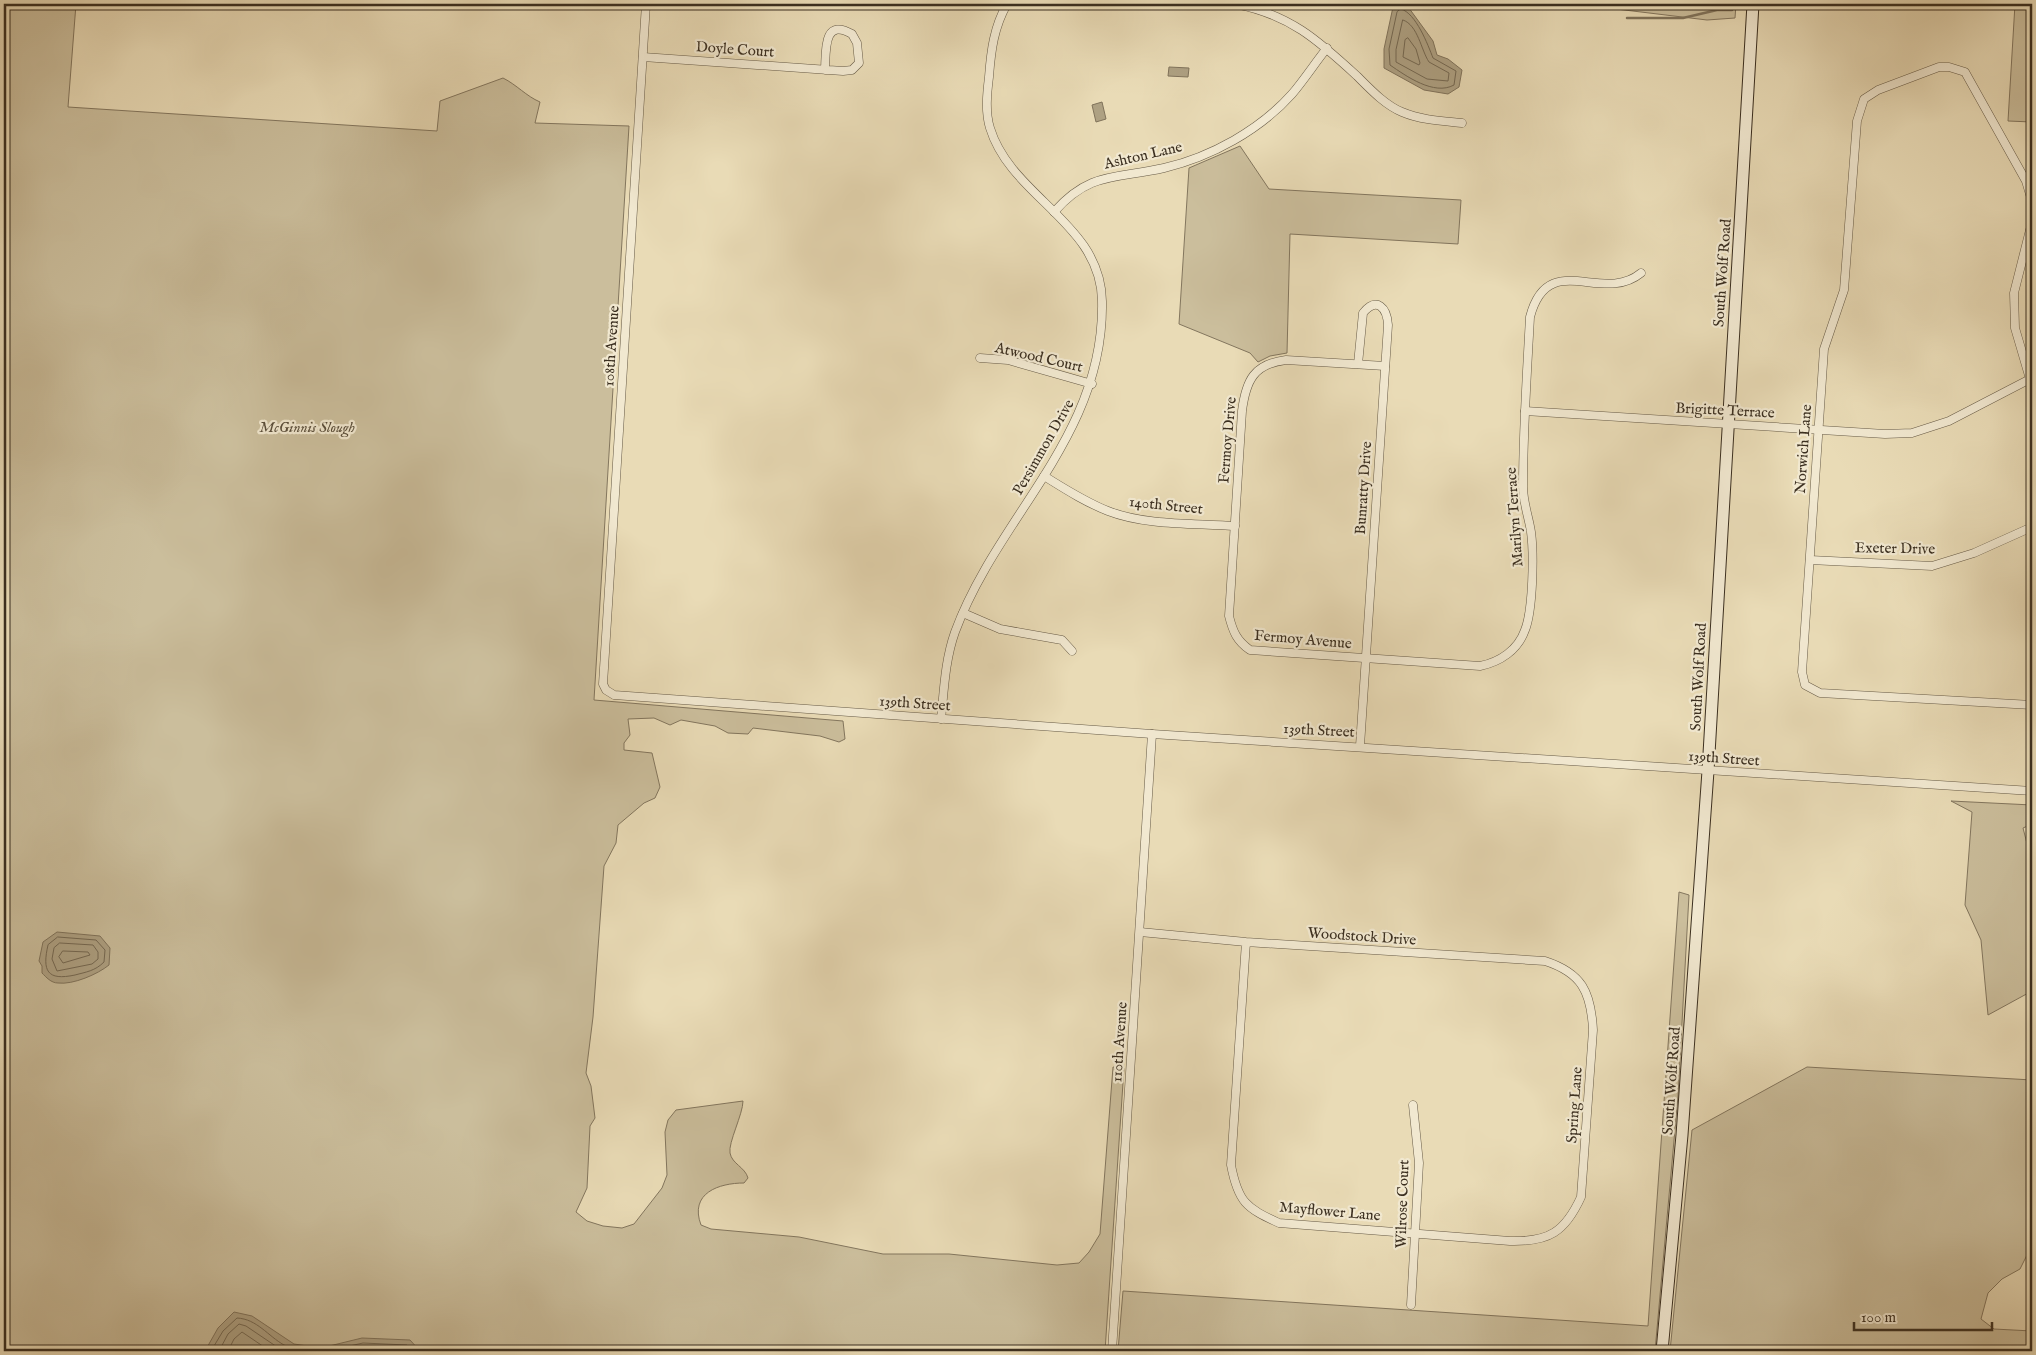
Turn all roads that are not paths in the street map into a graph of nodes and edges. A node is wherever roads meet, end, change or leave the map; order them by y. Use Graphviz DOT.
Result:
graph roads {
  1 [pos="646,4"];
  2 [pos="1007,4"];
  3 [pos="1235,4"];
  4 [pos="1754,4"];
  5 [pos="1327,48"];
  6 [pos="643,57"];
  7 [pos="825,70"];
  8 [pos="1462,123"];
  9 [pos="1054,212"];
  10 [pos="1641,273"];
  11 [pos="980,358"];
  12 [pos="1358,364"];
  13 [pos="1385,366"];
  14 [pos="2031,379"];
  15 [pos="1092,384"];
  16 [pos="1525,412"];
  17 [pos="1727,424"];
  18 [pos="1817,429"];
  19 [pos="1044,476"];
  20 [pos="1235,526"];
  21 [pos="2032,528"];
  22 [pos="1810,560"];
  23 [pos="963,613"];
  24 [pos="1072,651"];
  25 [pos="1366,658"];
  26 [pos="606,690"];
  27 [pos="2032,705"];
  28 [pos="941,719"];
  29 [pos="1152,734"];
  30 [pos="1360,746"];
  31 [pos="1708,770"];
  32 [pos="2032,792"];
  33 [pos="1140,932"];
  34 [pos="1246,942"];
  35 [pos="1577,979"];
  36 [pos="1413,1105"];
  37 [pos="1560,1230"];
  38 [pos="1416,1233"];
  39 [pos="1411,1305"];
  40 [pos="1112,1351"];
  41 [pos="1662,1351"];
  1 -- 6 [label="street, 108th Avenue"];
  2 -- 9 [label="street, Persimmon Drive"];
  3 -- 5 [label="street"];
  4 -- 17 [label="main road, South Wolf Road"];
  5 -- 8 [label="street"];
  5 -- 9 [label="street, Ashton Lane"];
  6 -- 7 [label="street, Doyle Court"];
  6 -- 26 [label="street, 108th Avenue"];
  7 -- 7 [label="street, Doyle Court"];
  9 -- 15 [label="street, Persimmon Drive"];
  10 -- 16 [label="street, Marilyn Terrace"];
  11 -- 15 [label="street, Atwood Court"];
  12 -- 13 [label="street, Fermoy Drive"];
  12 -- 13 [label="street, Bunratty Drive"];
  12 -- 20 [label="street, Fermoy Drive"];
  13 -- 25 [label="street, Bunratty Drive"];
  14 -- 18 [label="street, Brigitte Terrace"];
  14 -- 18 [label="street, Norwich Lane"];
  15 -- 19 [label="street, Persimmon Drive"];
  16 -- 17 [label="street, Brigitte Terrace"];
  16 -- 25 [label="street, Marilyn Terrace"];
  17 -- 18 [label="street, Brigitte Terrace"];
  17 -- 31 [label="main road, South Wolf Road"];
  18 -- 22 [label="street, Norwich Lane"];
  19 -- 20 [label="street, 140th Street"];
  19 -- 23 [label="street, Persimmon Drive"];
  20 -- 25 [label="street, Fermoy Avenue"];
  21 -- 22 [label="street, Exeter Drive"];
  22 -- 27 [label="street, Norwich Lane"];
  23 -- 24 [label="street"];
  23 -- 28 [label="street, Persimmon Drive"];
  25 -- 30 [label="street, Bunratty Drive"];
  26 -- 28 [label="street, 139th Street"];
  28 -- 29 [label="street, 139th Street"];
  29 -- 30 [label="street, 139th Street"];
  29 -- 33 [label="street, 110th Avenue"];
  30 -- 31 [label="street, 139th Street"];
  31 -- 32 [label="street, 139th Street"];
  31 -- 41 [label="main road, South Wolf Road"];
  33 -- 34 [label="street, Woodstock Drive"];
  33 -- 40 [label="street, 110th Avenue"];
  34 -- 35 [label="street, Woodstock Drive"];
  34 -- 38 [label="street, Mayflower Lane"];
  35 -- 37 [label="street, Spring Lane"];
  36 -- 38 [label="street, Wilrose Court"];
  37 -- 38 [label="street, Mayflower Lane"];
  38 -- 39 [label="street, Wilrose Court"];
}
